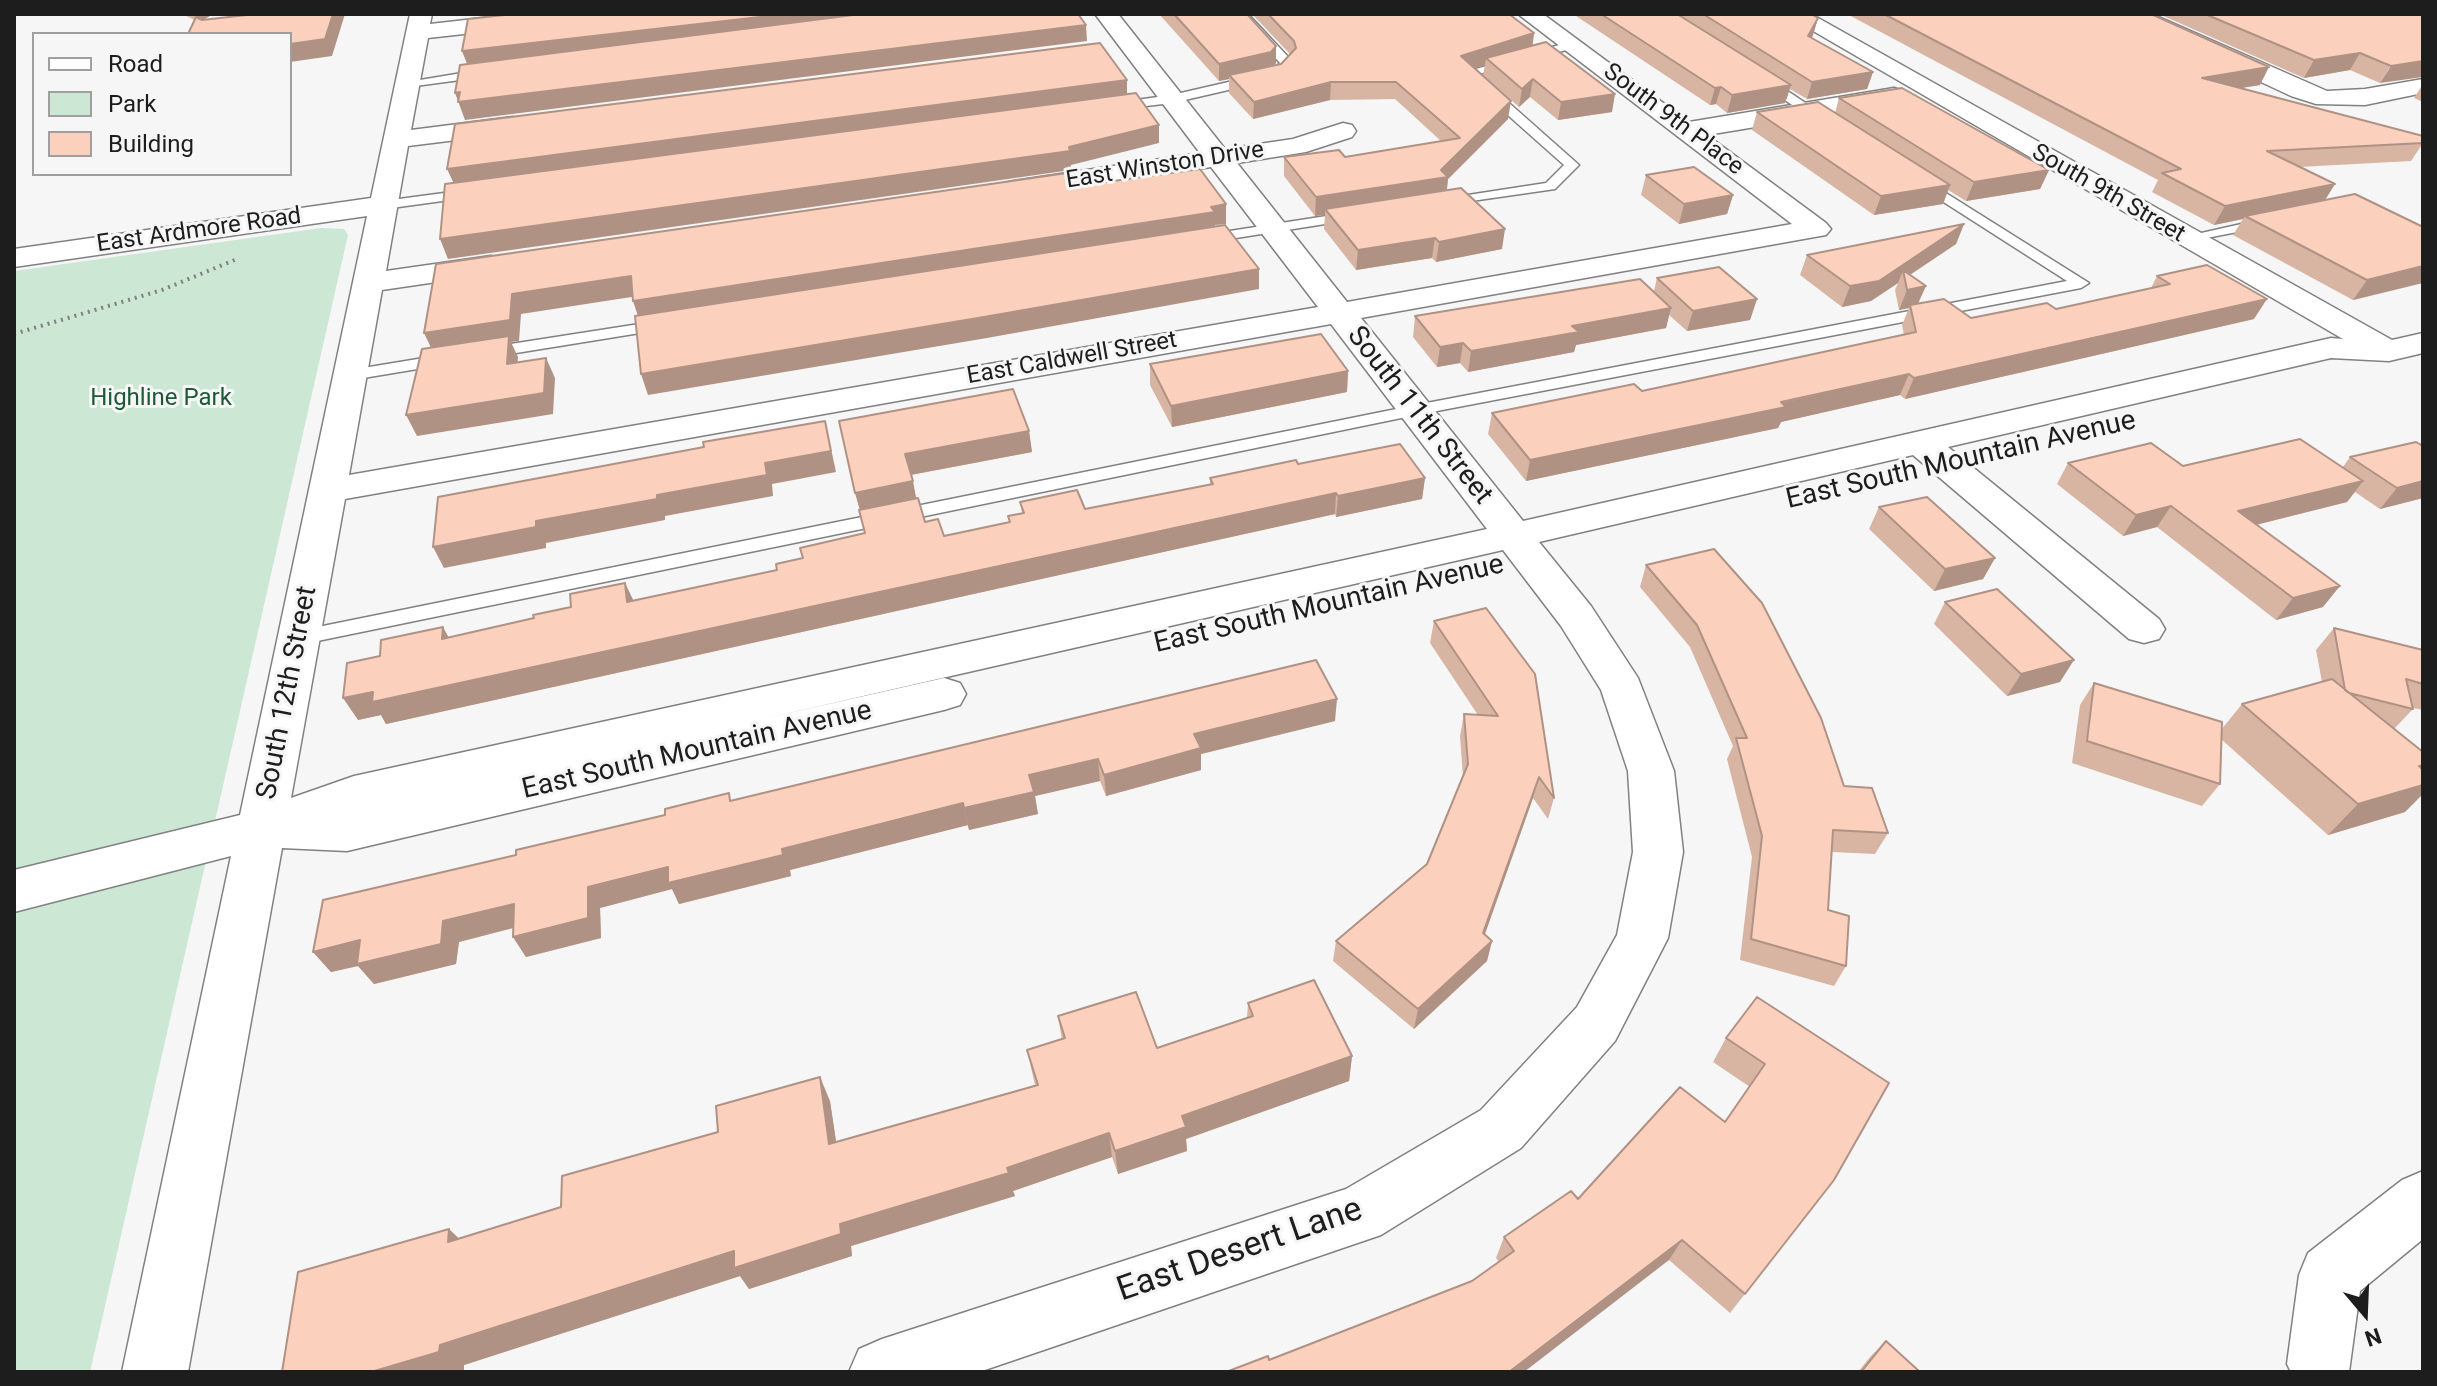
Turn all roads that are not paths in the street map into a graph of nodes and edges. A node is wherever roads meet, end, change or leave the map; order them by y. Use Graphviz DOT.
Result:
graph roads {
  1 [pos="580,14"];
  2 [pos="1106,14"];
  3 [pos="1242,14"];
  4 [pos="1529,14"];
  5 [pos="1799,14"];
  6 [pos="2134,14"];
  7 [pos="420,23"];
  8 [pos="1573,45"];
  9 [pos="1747,70"];
  10 [pos="501,72"];
  11 [pos="408,83"];
  12 [pos="2423,86"];
  13 [pos="1928,90"];
  14 [pos="1172,99"];
  15 [pos="1093,110"];
  16 [pos="1810,110"];
  17 [pos="537,122"];
  18 [pos="1836,127"];
  19 [pos="1687,130"];
  20 [pos="1343,131"];
  21 [pos="397,140"];
  22 [pos="1221,159"];
  23 [pos="1900,168"];
  24 [pos="494,190"];
  25 [pos="984,193"];
  26 [pos="384,205"];
  27 [pos="1427,205"];
  28 [pos="1366,214"];
  29 [pos="2288,218"];
  30 [pos="1274,228"];
  31 [pos="1816,229"];
  32 [pos="2186,238"];
  33 [pos="1181,243"];
  34 [pos="14,258"];
  35 [pos="511,262"];
  36 [pos="369,283"];
  37 [pos="1339,312"];
  38 [pos="680,323"];
  39 [pos="2412,355"];
  40 [pos="351,375"];
  41 [pos="1416,410"];
  42 [pos="1934,454"];
  43 [pos="328,490"];
  44 [pos="1520,547"];
  45 [pos="2144,629"];
  46 [pos="298,638"];
  47 [pos="262,829"];
  48 [pos="1658,852"];
  49 [pos="14,891"];
  50 [pos="2423,1201"];
  51 [pos="2320,1364"];
  52 [pos="155,1372"];
  53 [pos="882,1372"];
  1 -- 7 [label="street"];
  2 -- 14 [label="street, South 11th Street"];
  3 -- 14 [label="lane"];
  4 -- 8 [label="street, South 9th Place"];
  5 -- 13 [label="street, South 9th Street"];
  6 -- 12 [label="street"];
  7 -- 11 [label="street, South 12th Street"];
  8 -- 19 [label="street, South 9th Place"];
  8 -- 27 [label="lane"];
  9 -- 16 [label="lane"];
  10 -- 11 [label="lane"];
  11 -- 21 [label="street, South 12th Street"];
  13 -- 16 [label="street"];
  13 -- 32 [label="street, South 9th Street"];
  14 -- 15 [label="lane"];
  14 -- 22 [label="street, South 11th Street"];
  16 -- 18 [label="lane"];
  16 -- 19 [label="street"];
  17 -- 21 [label="street"];
  19 -- 31 [label="street, South 9th Place"];
  20 -- 22 [label="street, East Winston Drive"];
  21 -- 26 [label="street, South 12th Street"];
  22 -- 25 [label="street, East Winston Drive"];
  22 -- 30 [label="street, South 11th Street"];
  23 -- 41 [label="lane"];
  24 -- 26 [label="lane"];
  26 -- 34 [label="street, East Ardmore Road"];
  26 -- 36 [label="street, South 12th Street"];
  28 -- 30 [label="lane"];
  29 -- 32 [label="lane"];
  30 -- 33 [label="lane"];
  30 -- 37 [label="street, South 11th Street"];
  31 -- 37 [label="street, East Caldwell Street"];
  32 -- 39 [label="street, South 9th Street"];
  35 -- 36 [label="street"];
  36 -- 40 [label="street, South 12th Street"];
  37 -- 41 [label="street, South 11th Street"];
  37 -- 43 [label="street, East Caldwell Street"];
  38 -- 40 [label="lane"];
  39 -- 42 [label="street, East South Mountain Avenue"];
  40 -- 43 [label="street, South 12th Street"];
  41 -- 44 [label="street, South 11th Street"];
  41 -- 46 [label="lane"];
  42 -- 44 [label="street, East South Mountain Avenue"];
  42 -- 45 [label="street"];
  43 -- 46 [label="street, South 12th Street"];
  44 -- 47 [label="street, East South Mountain Avenue"];
  44 -- 48 [label="street, South 11th Street"];
  46 -- 47 [label="street, South 12th Street"];
  47 -- 49 [label="street, East South Mountain Avenue"];
  47 -- 52 [label="street, South 12th Street"];
  48 -- 53 [label="street, East Desert Lane"];
  50 -- 51 [label="street"];
}
